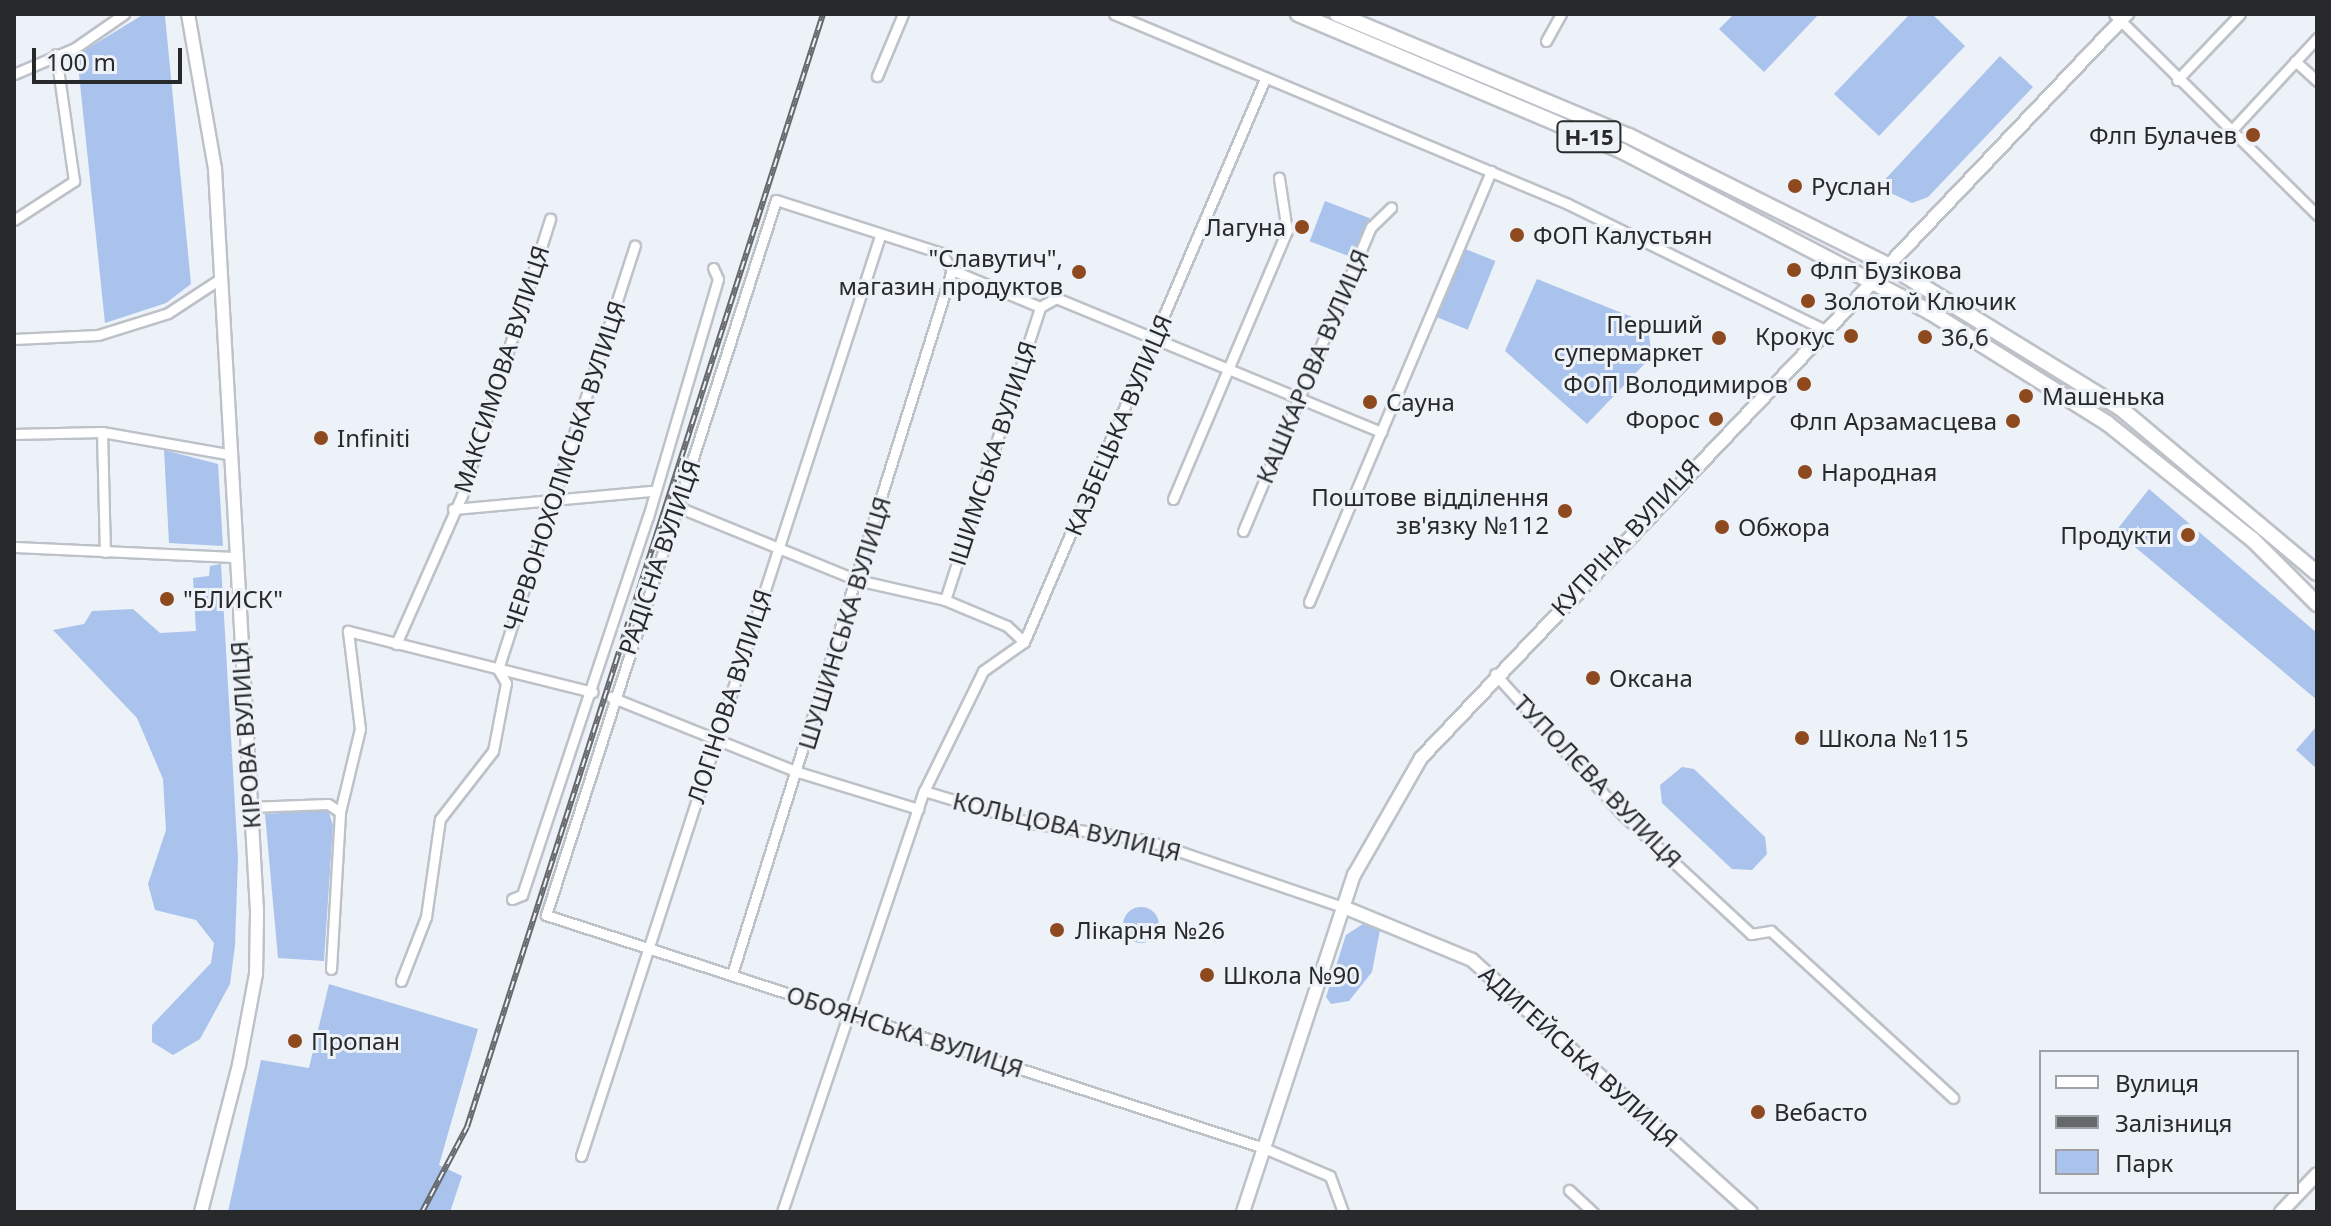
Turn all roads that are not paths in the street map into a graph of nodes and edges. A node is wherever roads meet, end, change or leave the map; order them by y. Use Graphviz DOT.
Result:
graph roads {
  1 [pos="124,14"];
  2 [pos="188,14"];
  3 [pos="903,14"];
  4 [pos="1114,14"];
  5 [pos="1298,14"];
  6 [pos="1337,14"];
  7 [pos="1561,14"];
  8 [pos="2240,14"];
  9 [pos="2121,16"];
  10 [pos="2317,38"];
  11 [pos="1546,41"];
  12 [pos="56,54"];
  13 [pos="2295,61"];
  14 [pos="14,74"];
  15 [pos="877,76"];
  16 [pos="1265,79"];
  17 [pos="2177,80"];
  18 [pos="2317,81"];
  19 [pos="2231,131"];
  20 [pos="1491,171"];
  21 [pos="1279,178"];
  22 [pos="1391,208"];
  23 [pos="2317,215"];
  24 [pos="550,219"];
  25 [pos="14,220"];
  26 [pos="880,236"];
  27 [pos="635,246"];
  28 [pos="1888,265"];
  29 [pos="713,268"];
  30 [pos="952,270"];
  31 [pos="220,279"];
  32 [pos="1871,281"];
  33 [pos="1040,307"];
  34 [pos="1823,329"];
  35 [pos="14,339"];
  36 [pos="1155,342"];
  37 [pos="1228,372"];
  38 [pos="1298,401"];
  39 [pos="102,432"];
  40 [pos="1381,432"];
  41 [pos="14,434"];
  42 [pos="227,454"];
  43 [pos="651,491"];
  44 [pos="1173,499"];
  45 [pos="556,500"];
  46 [pos="678,507"];
  47 [pos="453,509"];
  48 [pos="1243,531"];
  49 [pos="14,547"];
  50 [pos="778,548"];
  51 [pos="105,552"];
  52 [pos="235,557"];
  53 [pos="2317,573"];
  54 [pos="857,580"];
  55 [pos="945,600"];
  56 [pos="1309,602"];
  57 [pos="2317,604"];
  58 [pos="1024,642"];
  59 [pos="396,644"];
  60 [pos="498,669"];
  61 [pos="1495,674"];
  62 [pos="592,692"];
  63 [pos="611,700"];
  64 [pos="714,741"];
  65 [pos="798,772"];
  66 [pos="924,791"];
  67 [pos="249,807"];
  68 [pos="918,809"];
  69 [pos="340,812"];
  70 [pos="512,899"];
  71 [pos="1346,908"];
  72 [pos="546,915"];
  73 [pos="649,947"];
  74 [pos="331,969"];
  75 [pos="732,974"];
  76 [pos="401,981"];
  77 [pos="852,1014"];
  78 [pos="1953,1098"];
  79 [pos="1264,1148"];
  80 [pos="581,1156"];
  81 [pos="2317,1174"];
  82 [pos="1569,1190"];
  83 [pos="2299,1193"];
  84 [pos="2298,1194"];
  85 [pos="201,1212"];
  86 [pos="782,1212"];
  87 [pos="1243,1212"];
  88 [pos="1343,1212"];
  89 [pos="1593,1212"];
  90 [pos="1751,1212"];
  91 [pos="2281,1212"];
  1 -- 12 [label="street"];
  2 -- 31 [label="main road, КІРОВА ВУЛИЦЯ"];
  3 -- 15 [label="street"];
  4 -- 16 [label="street"];
  5 -- 32 [label="main road, Н-15"];
  6 -- 28 [label="main road, Н-15"];
  7 -- 11 [label="street"];
  8 -- 17 [label="street"];
  9 -- 17 [label="street"];
  9 -- 28 [label="main road, КУПРІНА ВУЛИЦЯ"];
  10 -- 13 [label="street"];
  12 -- 14 [label="street"];
  12 -- 25 [label="street"];
  13 -- 18 [label="street"];
  13 -- 19 [label="street"];
  16 -- 20 [label="street"];
  16 -- 36 [label="street, КАЗБЕЦЬКА ВУЛИЦЯ"];
  17 -- 19 [label="street"];
  19 -- 23 [label="street"];
  20 -- 34 [label="street"];
  20 -- 40 [label="street"];
  21 -- 37 [label="street"];
  22 -- 38 [label="street, КАШКАРОВА ВУЛИЦЯ"];
  24 -- 47 [label="street, МАКСИМОВА ВУЛИЦЯ"];
  26 -- 30 [label="street"];
  26 -- 46 [label="street, РАДІСНА ВУЛИЦЯ"];
  26 -- 50 [label="street, ЛОГІНОВА ВУЛИЦЯ"];
  27 -- 45 [label="street, ЧЕРВОНОХОЛМСЬКА ВУЛИЦЯ"];
  28 -- 32 [label="main road, КУПРІНА ВУЛИЦЯ"];
  28 -- 53 [label="main road, Н-15"];
  29 -- 43 [label="street, РАДІСНА ВУЛИЦЯ"];
  30 -- 33 [label="street"];
  30 -- 54 [label="street, ШУШИНСЬКА ВУЛИЦЯ"];
  31 -- 35 [label="street"];
  31 -- 42 [label="main road, КІРОВА ВУЛИЦЯ"];
  32 -- 34 [label="main road, КУПРІНА ВУЛИЦЯ"];
  32 -- 57 [label="main road, Н-15"];
  33 -- 36 [label="street"];
  33 -- 55 [label="street, ІШИМСЬКА ВУЛИЦЯ"];
  34 -- 61 [label="main road, КУПРІНА ВУЛИЦЯ"];
  36 -- 37 [label="street"];
  36 -- 58 [label="street, КАЗБЕЦЬКА ВУЛИЦЯ"];
  37 -- 38 [label="street"];
  37 -- 44 [label="street"];
  38 -- 40 [label="street"];
  38 -- 48 [label="street, КАШКАРОВА ВУЛИЦЯ"];
  39 -- 41 [label="street"];
  39 -- 42 [label="street"];
  39 -- 51 [label="street"];
  40 -- 56 [label="street"];
  42 -- 52 [label="main road, КІРОВА ВУЛИЦЯ"];
  43 -- 45 [label="street"];
  43 -- 62 [label="street, РАДІСНА ВУЛИЦЯ"];
  45 -- 47 [label="street"];
  45 -- 60 [label="street, ЧЕРВОНОХОЛМСЬКА ВУЛИЦЯ"];
  46 -- 50 [label="street"];
  46 -- 63 [label="street, РАДІСНА ВУЛИЦЯ"];
  47 -- 59 [label="street, МАКСИМОВА ВУЛИЦЯ"];
  49 -- 51 [label="street"];
  50 -- 54 [label="street"];
  50 -- 64 [label="street, ЛОГІНОВА ВУЛИЦЯ"];
  51 -- 52 [label="street"];
  52 -- 67 [label="main road, КІРОВА ВУЛИЦЯ"];
  54 -- 55 [label="street"];
  54 -- 65 [label="street, ШУШИНСЬКА ВУЛИЦЯ"];
  55 -- 58 [label="street"];
  58 -- 66 [label="street"];
  59 -- 60 [label="street"];
  59 -- 69 [label="street"];
  60 -- 62 [label="street"];
  60 -- 76 [label="street"];
  61 -- 71 [label="main road, КУПРІНА ВУЛИЦЯ"];
  61 -- 78 [label="street, ТУПОЛЄВА ВУЛИЦЯ"];
  62 -- 70 [label="street, РАДІСНА ВУЛИЦЯ"];
  63 -- 64 [label="street"];
  63 -- 72 [label="street, РАДІСНА ВУЛИЦЯ"];
  64 -- 65 [label="street"];
  64 -- 73 [label="street, ЛОГІНОВА ВУЛИЦЯ"];
  65 -- 68 [label="street"];
  65 -- 75 [label="street, ШУШИНСЬКА ВУЛИЦЯ"];
  66 -- 68 [label="street"];
  66 -- 71 [label="street, КОЛЬЦОВА ВУЛИЦЯ"];
  67 -- 69 [label="street"];
  67 -- 85 [label="main road, КІРОВА ВУЛИЦЯ"];
  68 -- 77 [label="street"];
  69 -- 74 [label="street"];
  71 -- 79 [label="main road, КУПРІНА ВУЛИЦЯ"];
  71 -- 90 [label="main road, АДИГЕЙСЬКА ВУЛИЦЯ"];
  72 -- 73 [label="street, ОБОЯНСЬКА ВУЛИЦЯ"];
  73 -- 75 [label="street, ОБОЯНСЬКА ВУЛИЦЯ"];
  73 -- 80 [label="street, ЛОГІНОВА ВУЛИЦЯ"];
  75 -- 77 [label="street, ОБОЯНСЬКА ВУЛИЦЯ"];
  77 -- 79 [label="street, ОБОЯНСЬКА ВУЛИЦЯ"];
  77 -- 86 [label="street"];
  79 -- 87 [label="main road, КУПРІНА ВУЛИЦЯ"];
  79 -- 88 [label="street"];
  81 -- 83 [label="main road"];
  82 -- 89 [label="street"];
  84 -- 91 [label="main road"];
}
